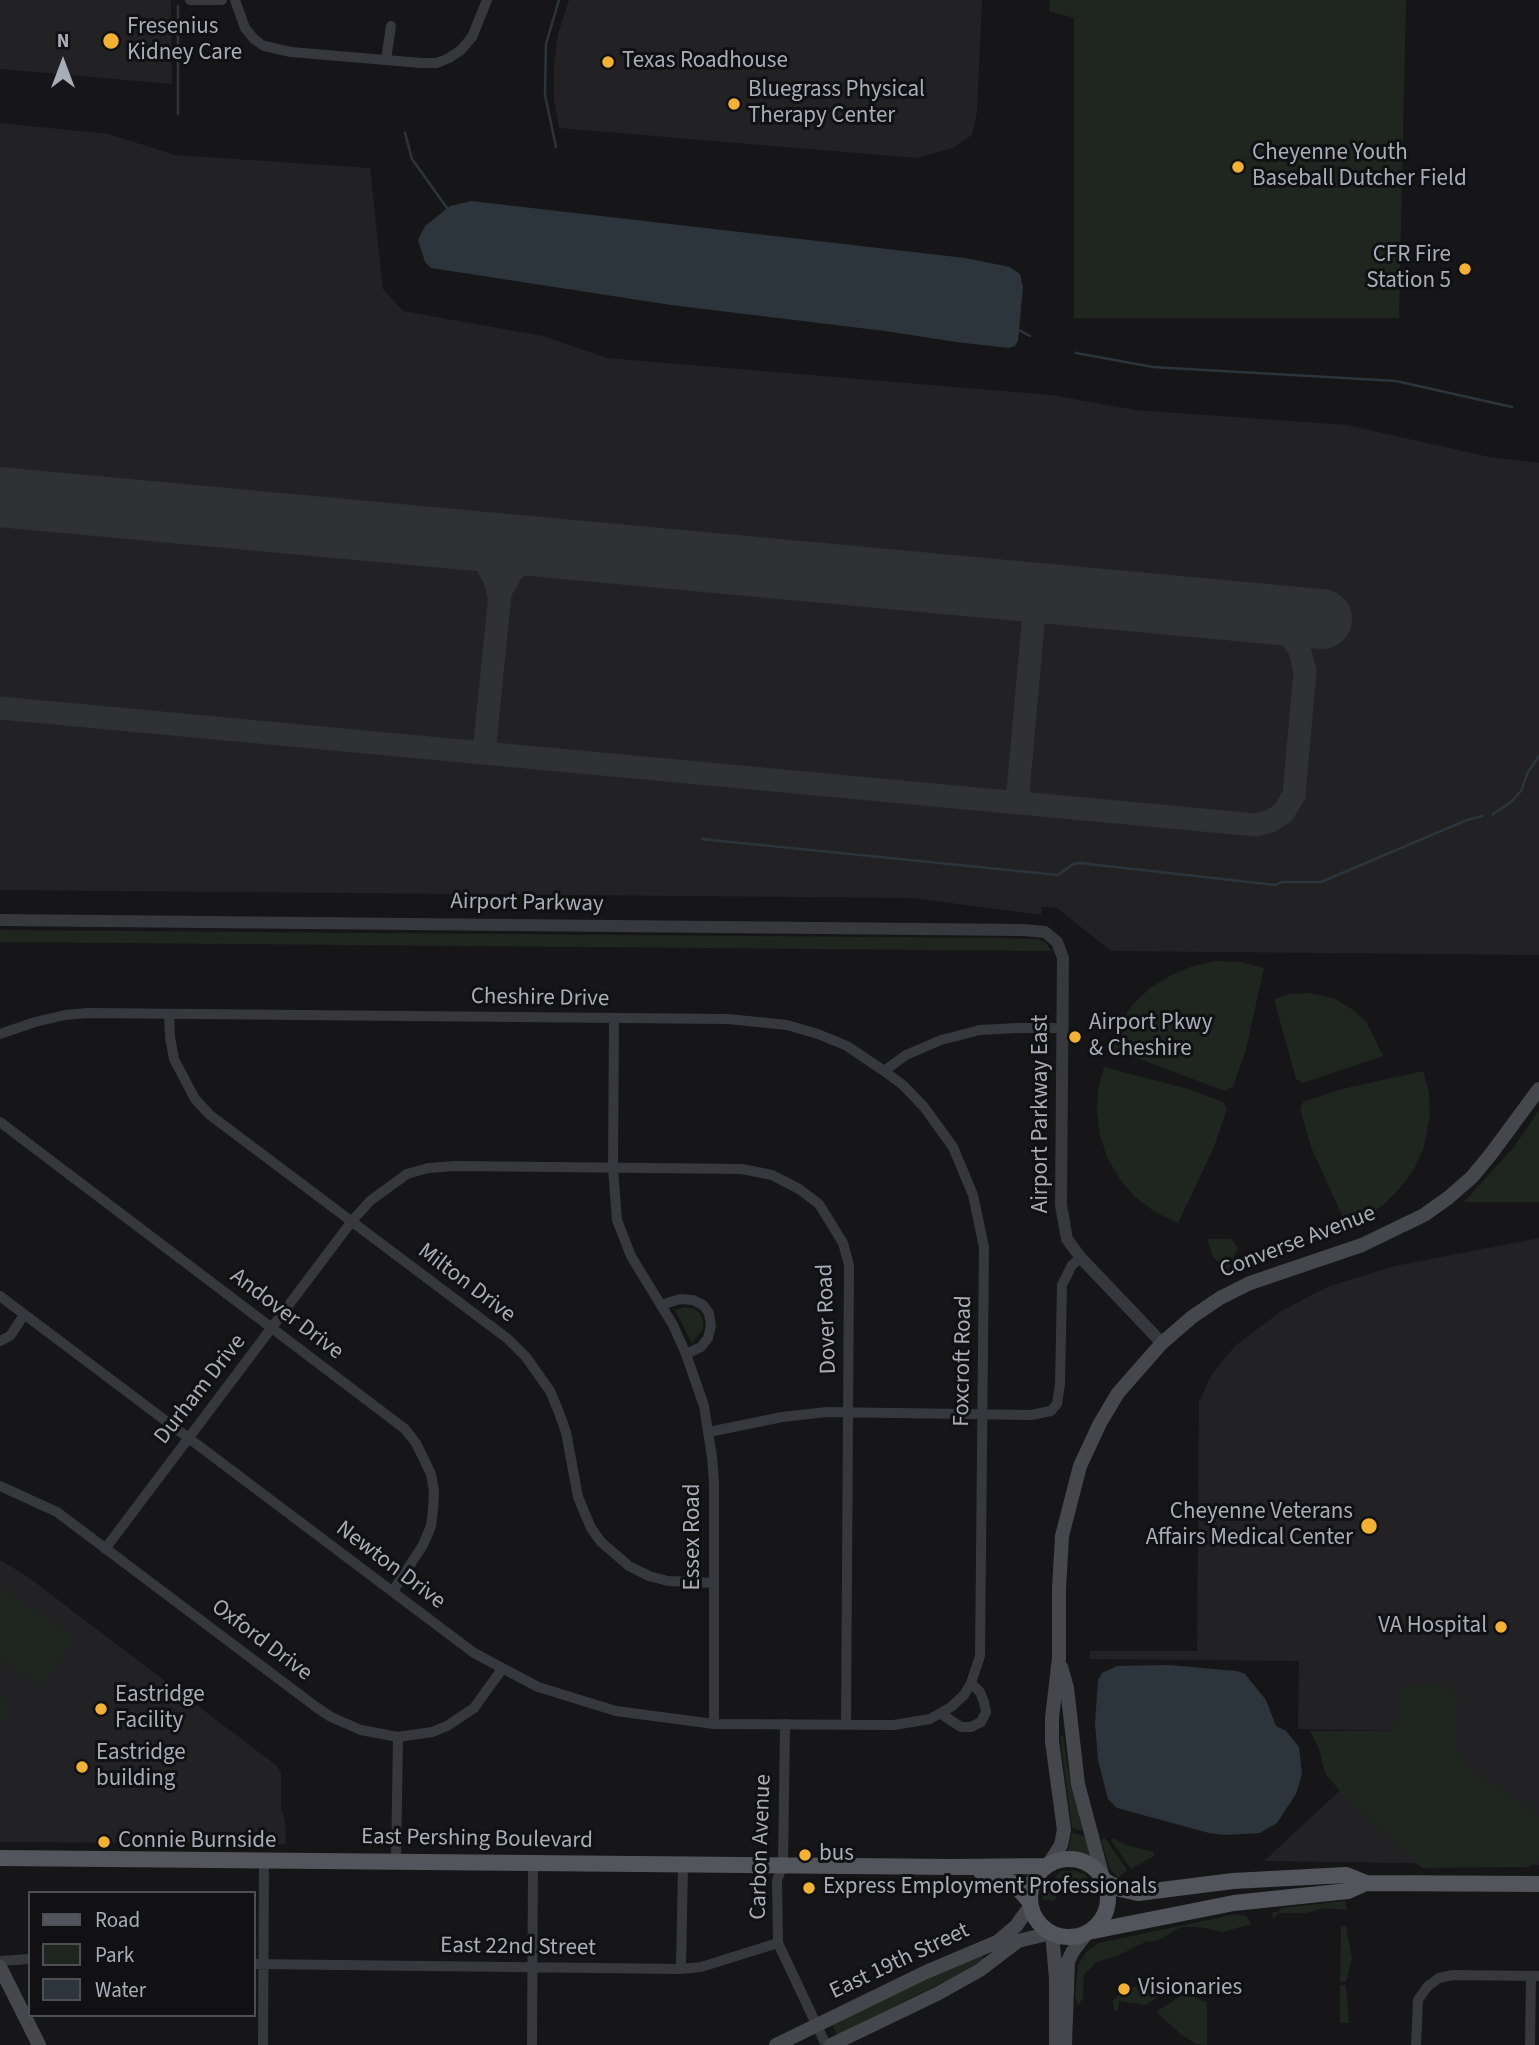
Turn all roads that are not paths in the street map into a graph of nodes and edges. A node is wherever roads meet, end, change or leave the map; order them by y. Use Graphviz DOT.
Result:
graph roads {
  1 [pos="190,0"];
  2 [pos="222,0"];
  3 [pos="235,0"];
  4 [pos="487,0"];
  5 [pos="391,26"];
  6 [pos="386,60"];
  7 [pos="0,920"];
  8 [pos="1052,936"];
  9 [pos="169,1014"];
  10 [pos="614,1019"];
  11 [pos="1062,1028"];
  12 [pos="0,1034"];
  13 [pos="884,1071"];
  14 [pos="1539,1088"];
  15 [pos="0,1122"];
  16 [pos="613,1168"];
  17 [pos="352,1221"];
  18 [pos="1081,1258"];
  19 [pos="0,1296"];
  20 [pos="661,1306"];
  21 [pos="24,1315"];
  22 [pos="272,1330"];
  23 [pos="0,1341"];
  24 [pos="1161,1343"];
  25 [pos="686,1354"];
  26 [pos="849,1412"];
  27 [pos="982,1414"];
  28 [pos="709,1432"];
  29 [pos="188,1438"];
  30 [pos="0,1486"];
  31 [pos="105,1549"];
  32 [pos="714,1583"];
  33 [pos="393,1591"];
  34 [pos="1059,1658"];
  35 [pos="502,1670"];
  36 [pos="971,1683"];
  37 [pos="941,1713"];
  38 [pos="714,1724"];
  39 [pos="785,1724"];
  40 [pos="846,1725"];
  41 [pos="398,1737"];
  42 [pos="0,1858"];
  43 [pos="264,1861"];
  44 [pos="396,1862"];
  45 [pos="533,1863"];
  46 [pos="683,1864"];
  47 [pos="783,1866"];
  48 [pos="1047,1866"];
  49 [pos="954,1867"];
  50 [pos="1104,1879"];
  51 [pos="1366,1883"];
  52 [pos="1539,1884"];
  53 [pos="1030,1903"];
  54 [pos="1051,1933"];
  55 [pos="1087,1933"];
  56 [pos="778,1943"];
  57 [pos="28,1959"];
  58 [pos="0,1961"];
  59 [pos="259,1964"];
  60 [pos="0,1966"];
  61 [pos="532,1967"];
  62 [pos="681,1969"];
  63 [pos="1535,1976"];
  64 [pos="817,2025"];
  65 [pos="38,2045"];
  66 [pos="263,2045"];
  67 [pos="531,2045"];
  68 [pos="776,2045"];
  69 [pos="829,2045"];
  70 [pos="1056,2045"];
  71 [pos="1066,2045"];
  72 [pos="1416,2045"];
  73 [pos="1530,2045"];
  1 -- 2 [label="street"];
  3 -- 6 [label="street"];
  4 -- 6 [label="street"];
  5 -- 6 [label="street"];
  7 -- 8 [label="street, Airport Parkway"];
  8 -- 11 [label="street, Airport Parkway East"];
  9 -- 10 [label="street, Cheshire Drive"];
  9 -- 12 [label="street, Cheshire Drive"];
  9 -- 17 [label="street, Milton Drive"];
  10 -- 13 [label="street, Cheshire Drive"];
  10 -- 16 [label="street, Essex Road"];
  11 -- 13 [label="street"];
  11 -- 18 [label="street, Airport Parkway East"];
  13 -- 27 [label="street, Foxcroft Road"];
  14 -- 24 [label="main road, Converse Avenue"];
  15 -- 22 [label="street, Andover Drive"];
  16 -- 17 [label="street, Dover Road"];
  16 -- 20 [label="street, Essex Road"];
  16 -- 26 [label="street, Dover Road"];
  17 -- 22 [label="street, Durham Drive"];
  17 -- 32 [label="street, Milton Drive"];
  18 -- 24 [label="street, Airport Parkway East"];
  18 -- 27 [label="street"];
  19 -- 21 [label="street, Newton Drive"];
  20 -- 25 [label="street, Essex Road"];
  20 -- 25 [label="street"];
  21 -- 23 [label="street"];
  21 -- 29 [label="street, Newton Drive"];
  22 -- 29 [label="street, Durham Drive"];
  22 -- 33 [label="street, Andover Drive"];
  24 -- 34 [label="main road, Converse Avenue"];
  25 -- 28 [label="street, Essex Road"];
  26 -- 27 [label="street"];
  26 -- 28 [label="street"];
  26 -- 40 [label="street, Dover Road"];
  27 -- 36 [label="street, Foxcroft Road"];
  28 -- 32 [label="street, Essex Road"];
  29 -- 31 [label="street, Durham Drive"];
  29 -- 33 [label="street, Newton Drive"];
  30 -- 31 [label="street, Oxford Drive"];
  31 -- 41 [label="street, Oxford Drive"];
  32 -- 38 [label="street, Essex Road"];
  33 -- 35 [label="street, Newton Drive"];
  34 -- 48 [label="main road, Converse Avenue"];
  34 -- 50 [label="main road, Converse Avenue"];
  35 -- 38 [label="street, Newton Drive"];
  35 -- 41 [label="street, Oxford Drive"];
  36 -- 37 [label="street, Foxcroft Road"];
  36 -- 37 [label="street"];
  37 -- 40 [label="street, Foxcroft Road"];
  38 -- 39 [label="street, Newton Drive"];
  39 -- 40 [label="street, Foxcroft Road"];
  39 -- 47 [label="street, Carbon Avenue"];
  41 -- 44 [label="street"];
  42 -- 43 [label="main road, East Pershing Boulevard"];
  43 -- 44 [label="main road, East Pershing Boulevard"];
  43 -- 59 [label="street"];
  44 -- 45 [label="main road, East Pershing Boulevard"];
  45 -- 46 [label="main road, East Pershing Boulevard"];
  45 -- 61 [label="street"];
  46 -- 47 [label="main road, East Pershing Boulevard"];
  46 -- 62 [label="street"];
  47 -- 49 [label="main road, East Pershing Boulevard"];
  47 -- 56 [label="street, Carbon Avenue"];
  48 -- 49 [label="main road, East Pershing Boulevard"];
  48 -- 50 [label="main road, East Pershing Boulevard"];
  48 -- 53 [label="main road"];
  49 -- 53 [label="main road, East Pershing Boulevard"];
  50 -- 51 [label="main road, East Pershing Boulevard"];
  50 -- 55 [label="main road"];
  51 -- 52 [label="main road, East Pershing Boulevard"];
  51 -- 55 [label="main road, East Pershing Boulevard"];
  53 -- 54 [label="main road, East Pershing Boulevard"];
  53 -- 64 [label="main road, East 19th Street"];
  54 -- 55 [label="main road, East Pershing Boulevard"];
  54 -- 69 [label="main road, East 19th Street"];
  54 -- 70 [label="main road"];
  55 -- 71 [label="main road"];
  56 -- 62 [label="street, East 22nd Street"];
  56 -- 64 [label="street, Carbon Avenue"];
  57 -- 58 [label="street"];
  59 -- 61 [label="street, East 22nd Street"];
  59 -- 66 [label="street"];
  60 -- 65 [label="main road"];
  61 -- 62 [label="street, East 22nd Street"];
  61 -- 67 [label="street"];
  63 -- 72 [label="street"];
  63 -- 73 [label="street"];
  64 -- 68 [label="main road, East 19th Street"];
  64 -- 69 [label="street, Carbon Avenue"];
}
